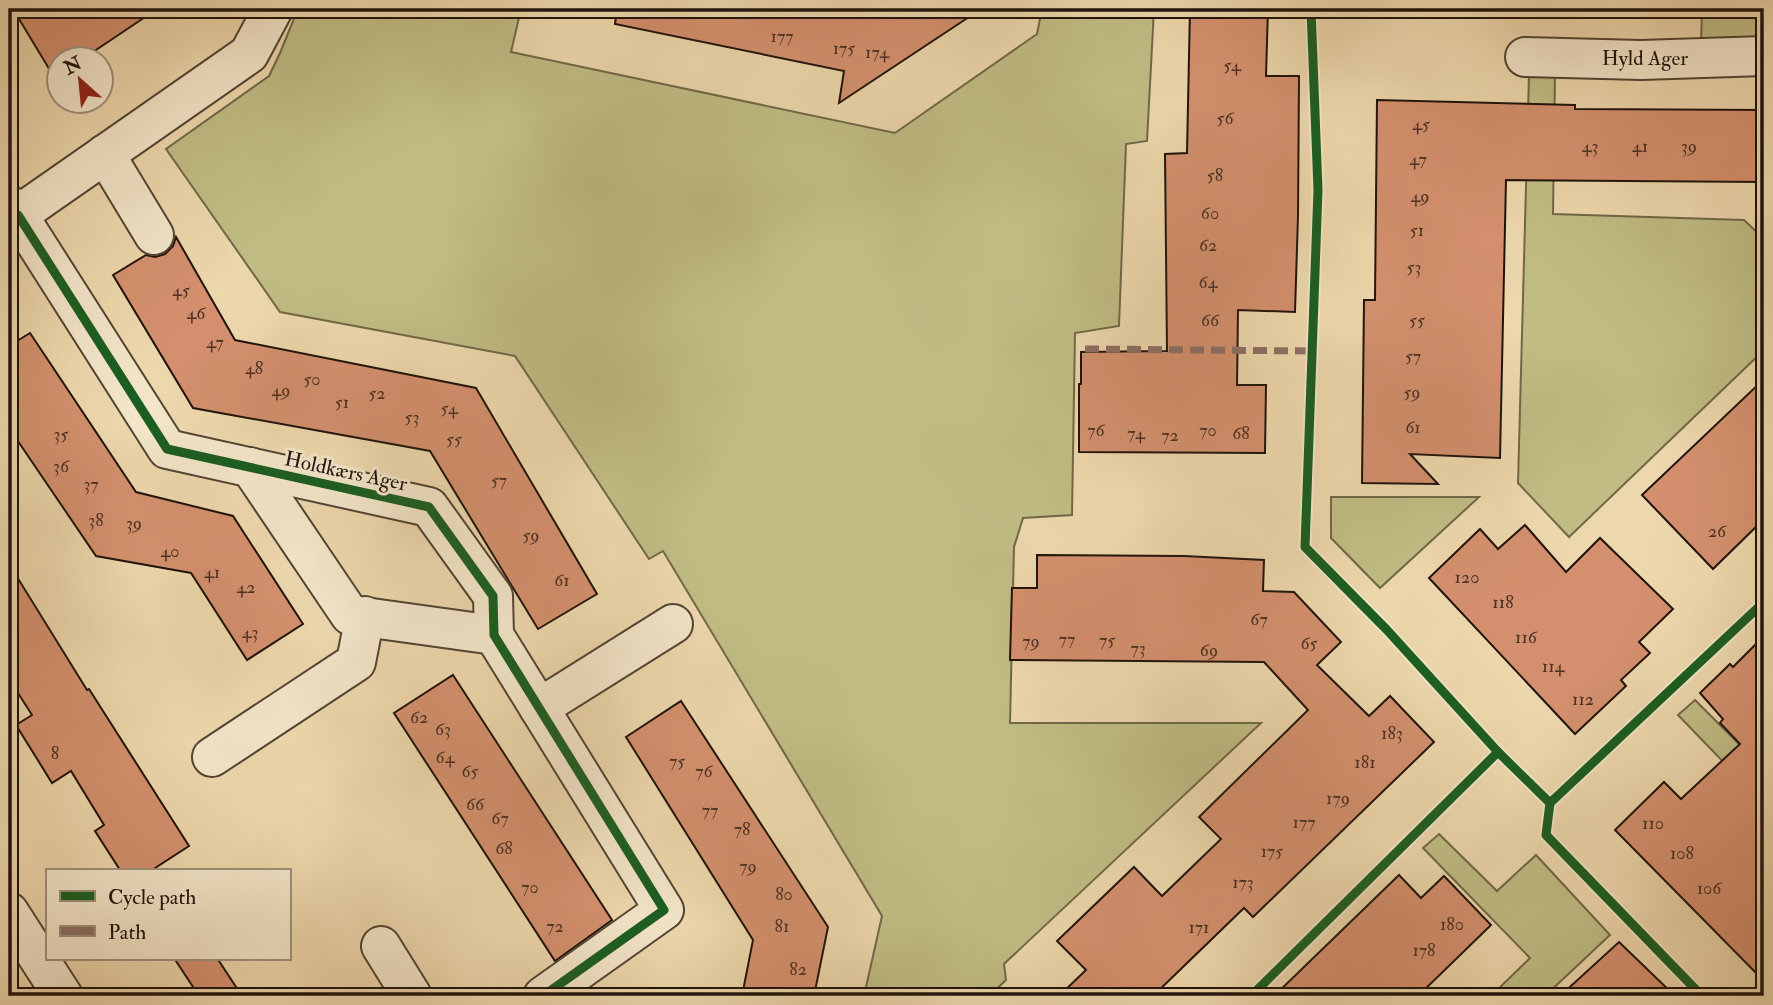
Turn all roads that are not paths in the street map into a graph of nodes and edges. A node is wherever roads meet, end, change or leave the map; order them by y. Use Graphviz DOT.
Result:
graph roads {
  1 [pos="273,9"];
  2 [pos="1764,56"];
  3 [pos="1525,57"];
  4 [pos="105,154"];
  5 [pos="12,214"];
  6 [pos="154,235"];
  7 [pos="250,467"];
  8 [pos="365,616"];
  9 [pos="673,624"];
  10 [pos="494,635"];
  11 [pos="539,708"];
  12 [pos="212,757"];
  13 [pos="9,912"];
  14 [pos="381,946"];
  15 [pos="62,996"];
  16 [pos="412,996"];
  17 [pos="543,996"];
  1 -- 4 [label="street, Holdkærs Ager"];
  2 -- 3 [label="street, Hyld Ager"];
  4 -- 5 [label="street, Holdkærs Ager"];
  4 -- 6 [label="street"];
  5 -- 7 [label="street, Holdkærs Ager"];
  7 -- 8 [label="street"];
  7 -- 10 [label="street, Holdkærs Ager"];
  8 -- 10 [label="street"];
  8 -- 12 [label="street"];
  9 -- 11 [label="street"];
  10 -- 11 [label="street"];
  11 -- 17 [label="street"];
  13 -- 15 [label="street"];
  14 -- 16 [label="street"];
}
